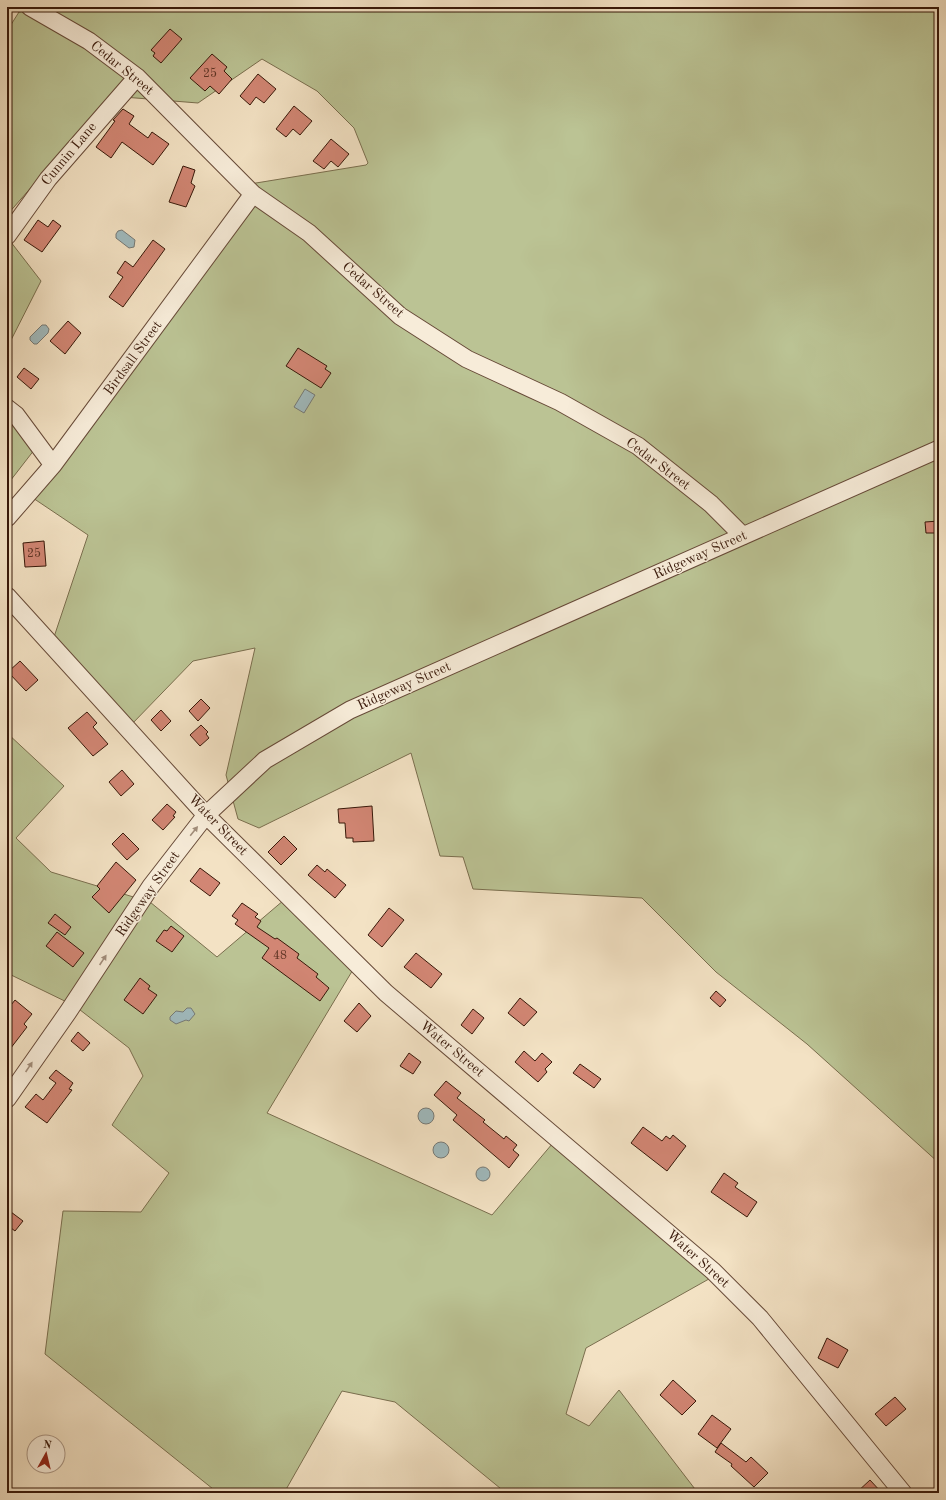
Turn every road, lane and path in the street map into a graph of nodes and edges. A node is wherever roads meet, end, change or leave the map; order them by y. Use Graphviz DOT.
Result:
graph roads {
  1 [pos="30,7"];
  2 [pos="137,77"];
  3 [pos="253,194"];
  4 [pos="7,236"];
  5 [pos="7,408"];
  6 [pos="939,449"];
  7 [pos="53,466"];
  8 [pos="7,518"];
  9 [pos="743,536"];
  10 [pos="7,596"];
  11 [pos="206,815"];
  12 [pos="7,1099"];
  13 [pos="903,1493"];
  1 -- 2 [label="street, Cedar Street"];
  2 -- 3 [label="street, Cedar Street"];
  2 -- 4 [label="street, Cunnin Lane"];
  3 -- 7 [label="street, Birdsall Street"];
  3 -- 9 [label="street, Cedar Street"];
  5 -- 7 [label="street"];
  6 -- 9 [label="street, Ridgeway Street"];
  7 -- 8 [label="street, Birdsall Street"];
  9 -- 11 [label="street, Ridgeway Street"];
  10 -- 11 [label="street, Water Street"];
  12 -- 11 [label="street, Ridgeway Street, one-way"];
  11 -- 13 [label="street, Water Street"];
}
